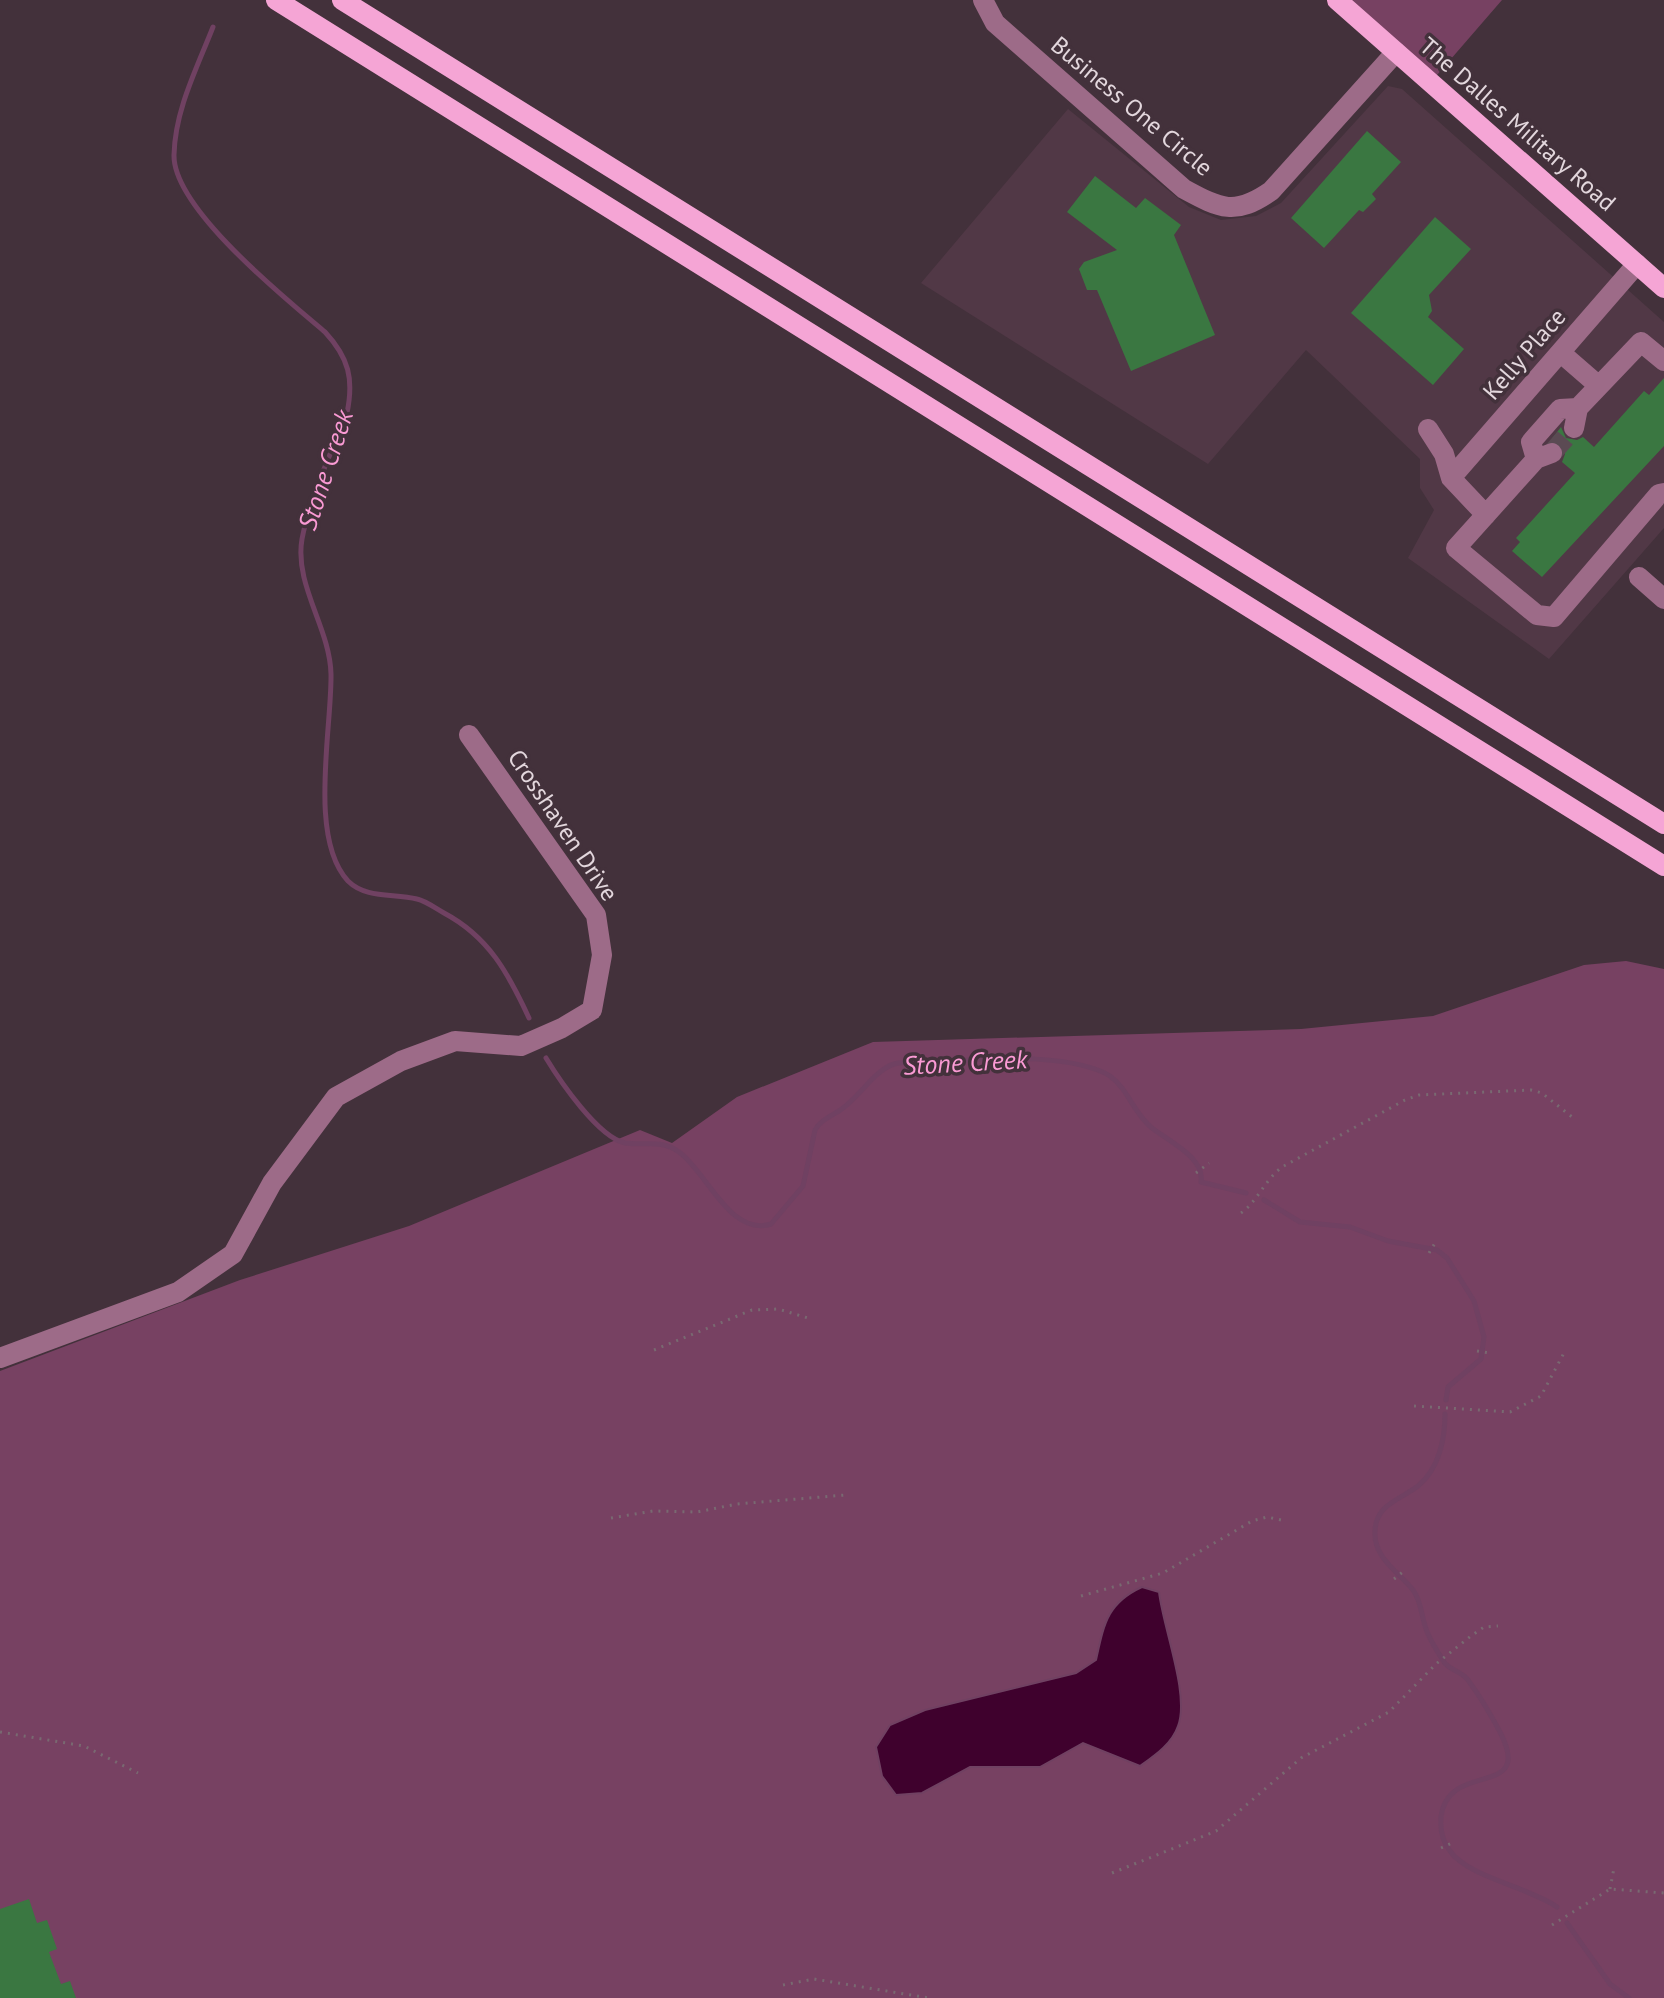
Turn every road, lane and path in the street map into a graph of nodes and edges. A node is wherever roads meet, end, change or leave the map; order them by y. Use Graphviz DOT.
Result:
graph roads {
  1 [pos="276,0"];
  2 [pos="342,0"];
  3 [pos="983,0"];
  4 [pos="1337,0"];
  5 [pos="1396,52"];
  6 [pos="1637,264"];
  7 [pos="1664,288"];
  8 [pos="1561,353"];
  9 [pos="1664,361"];
  10 [pos="1599,386"];
  11 [pos="1428,429"];
  12 [pos="1451,478"];
  13 [pos="1664,493"];
  14 [pos="1486,515"];
  15 [pos="1639,577"];
  16 [pos="1664,599"];
  17 [pos="469,735"];
  18 [pos="1664,824"];
  19 [pos="1664,866"];
  20 [pos="1572,1117"];
  21 [pos="1209,1163"];
  22 [pos="1196,1173"];
  23 [pos="1241,1213"];
  24 [pos="1435,1243"];
  25 [pos="1429,1253"];
  26 [pos="808,1318"];
  27 [pos="654,1350"];
  28 [pos="1477,1351"];
  29 [pos="1565,1351"];
  30 [pos="1490,1353"];
  31 [pos="0,1358"];
  32 [pos="1414,1406"];
  33 [pos="845,1495"];
  34 [pos="611,1518"];
  35 [pos="1281,1520"];
  36 [pos="1404,1571"];
  37 [pos="1394,1579"];
  38 [pos="1081,1596"];
  39 [pos="1498,1626"];
  40 [pos="0,1732"];
  41 [pos="138,1773"];
  42 [pos="1452,1843"];
  43 [pos="1441,1848"];
  44 [pos="1614,1868"];
  45 [pos="1112,1873"];
  46 [pos="1610,1889"];
  47 [pos="1664,1893"];
  48 [pos="1552,1925"];
  49 [pos="783,1985"];
  50 [pos="929,1998"];
  1 -- 19 [label="main road"];
  2 -- 18 [label="main road"];
  3 -- 5 [label="street, Business One Circle"];
  4 -- 5 [label="main road, The Dalles Military Road"];
  5 -- 6 [label="main road, The Dalles Military Road"];
  6 -- 7 [label="main road, The Dalles Military Road"];
  6 -- 8 [label="street, Kelly Place"];
  8 -- 10 [label="street"];
  8 -- 12 [label="street, Kelly Place"];
  9 -- 10 [label="street"];
  10 -- 14 [label="street"];
  11 -- 12 [label="street"];
  12 -- 14 [label="street"];
  13 -- 14 [label="street"];
  15 -- 16 [label="street"];
  17 -- 31 [label="street, Crosshaven Drive"];
  20 -- 23 [label="path"];
  21 -- 22 [label="path"];
  24 -- 25 [label="path"];
  26 -- 27 [label="path"];
  28 -- 30 [label="path"];
  29 -- 32 [label="path"];
  33 -- 34 [label="path"];
  35 -- 38 [label="path"];
  36 -- 37 [label="path"];
  39 -- 45 [label="path"];
  40 -- 41 [label="path"];
  42 -- 43 [label="path"];
  44 -- 46 [label="path"];
  46 -- 47 [label="path"];
  46 -- 48 [label="path"];
  49 -- 50 [label="path"];
}
